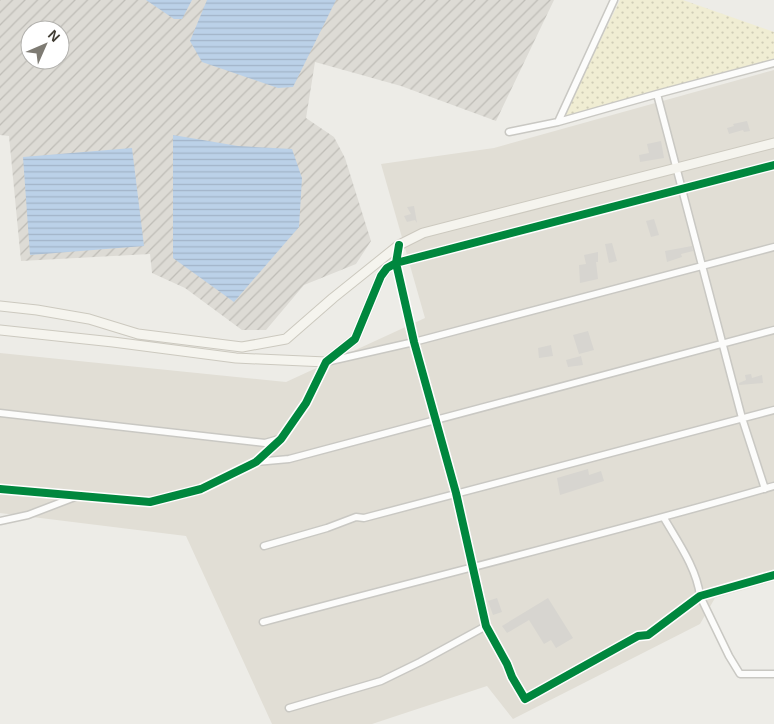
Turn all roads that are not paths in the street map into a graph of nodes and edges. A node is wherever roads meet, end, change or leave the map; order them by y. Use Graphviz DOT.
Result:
graph roads {
  1 [pos="614,0"];
  2 [pos="774,63"];
  3 [pos="657,94"];
  4 [pos="558,122"];
  5 [pos="509,132"];
  6 [pos="774,143"];
  7 [pos="774,165"];
  8 [pos="677,169"];
  9 [pos="682,188"];
  10 [pos="400,245"];
  11 [pos="774,247"];
  12 [pos="396,263"];
  13 [pos="702,264"];
  14 [pos="0,306"];
  15 [pos="0,330"];
  16 [pos="774,330"];
  17 [pos="414,342"];
  18 [pos="723,344"];
  19 [pos="326,362"];
  20 [pos="774,410"];
  21 [pos="0,414"];
  22 [pos="742,418"];
  23 [pos="435,419"];
  24 [pos="280,439"];
  25 [pos="256,462"];
  26 [pos="774,486"];
  27 [pos="0,489"];
  28 [pos="765,489"];
  29 [pos="456,493"];
  30 [pos="76,497"];
  31 [pos="664,518"];
  32 [pos="0,520"];
  33 [pos="264,546"];
  34 [pos="473,566"];
  35 [pos="774,575"];
  36 [pos="700,596"];
  37 [pos="263,622"];
  38 [pos="486,626"];
  39 [pos="774,674"];
  40 [pos="289,708"];
  1 -- 4 [label="street"];
  2 -- 3 [label="street"];
  3 -- 4 [label="street"];
  3 -- 8 [label="street"];
  4 -- 5 [label="street"];
  6 -- 8 [label="street"];
  7 -- 9 [label="street"];
  8 -- 9 [label="street"];
  8 -- 10 [label="street"];
  9 -- 12 [label="street"];
  9 -- 13 [label="street"];
  10 -- 12 [label="street"];
  10 -- 14 [label="street"];
  11 -- 13 [label="street"];
  12 -- 17 [label="street"];
  12 -- 19 [label="street"];
  13 -- 17 [label="street"];
  13 -- 18 [label="street"];
  15 -- 19 [label="street"];
  16 -- 18 [label="street"];
  17 -- 19 [label="street"];
  17 -- 23 [label="street"];
  18 -- 22 [label="street"];
  18 -- 23 [label="street"];
  19 -- 24 [label="street"];
  20 -- 22 [label="street"];
  21 -- 24 [label="street"];
  22 -- 28 [label="street"];
  22 -- 29 [label="street"];
  23 -- 25 [label="street"];
  23 -- 29 [label="street"];
  24 -- 25 [label="street"];
  25 -- 30 [label="street"];
  26 -- 28 [label="street"];
  27 -- 30 [label="street"];
  28 -- 31 [label="street"];
  29 -- 33 [label="street"];
  29 -- 34 [label="street"];
  30 -- 32 [label="street"];
  31 -- 34 [label="street"];
  31 -- 36 [label="street"];
  34 -- 37 [label="street"];
  34 -- 38 [label="street"];
  35 -- 36 [label="street"];
  36 -- 38 [label="street"];
  36 -- 39 [label="street"];
  38 -- 40 [label="street"];
}
